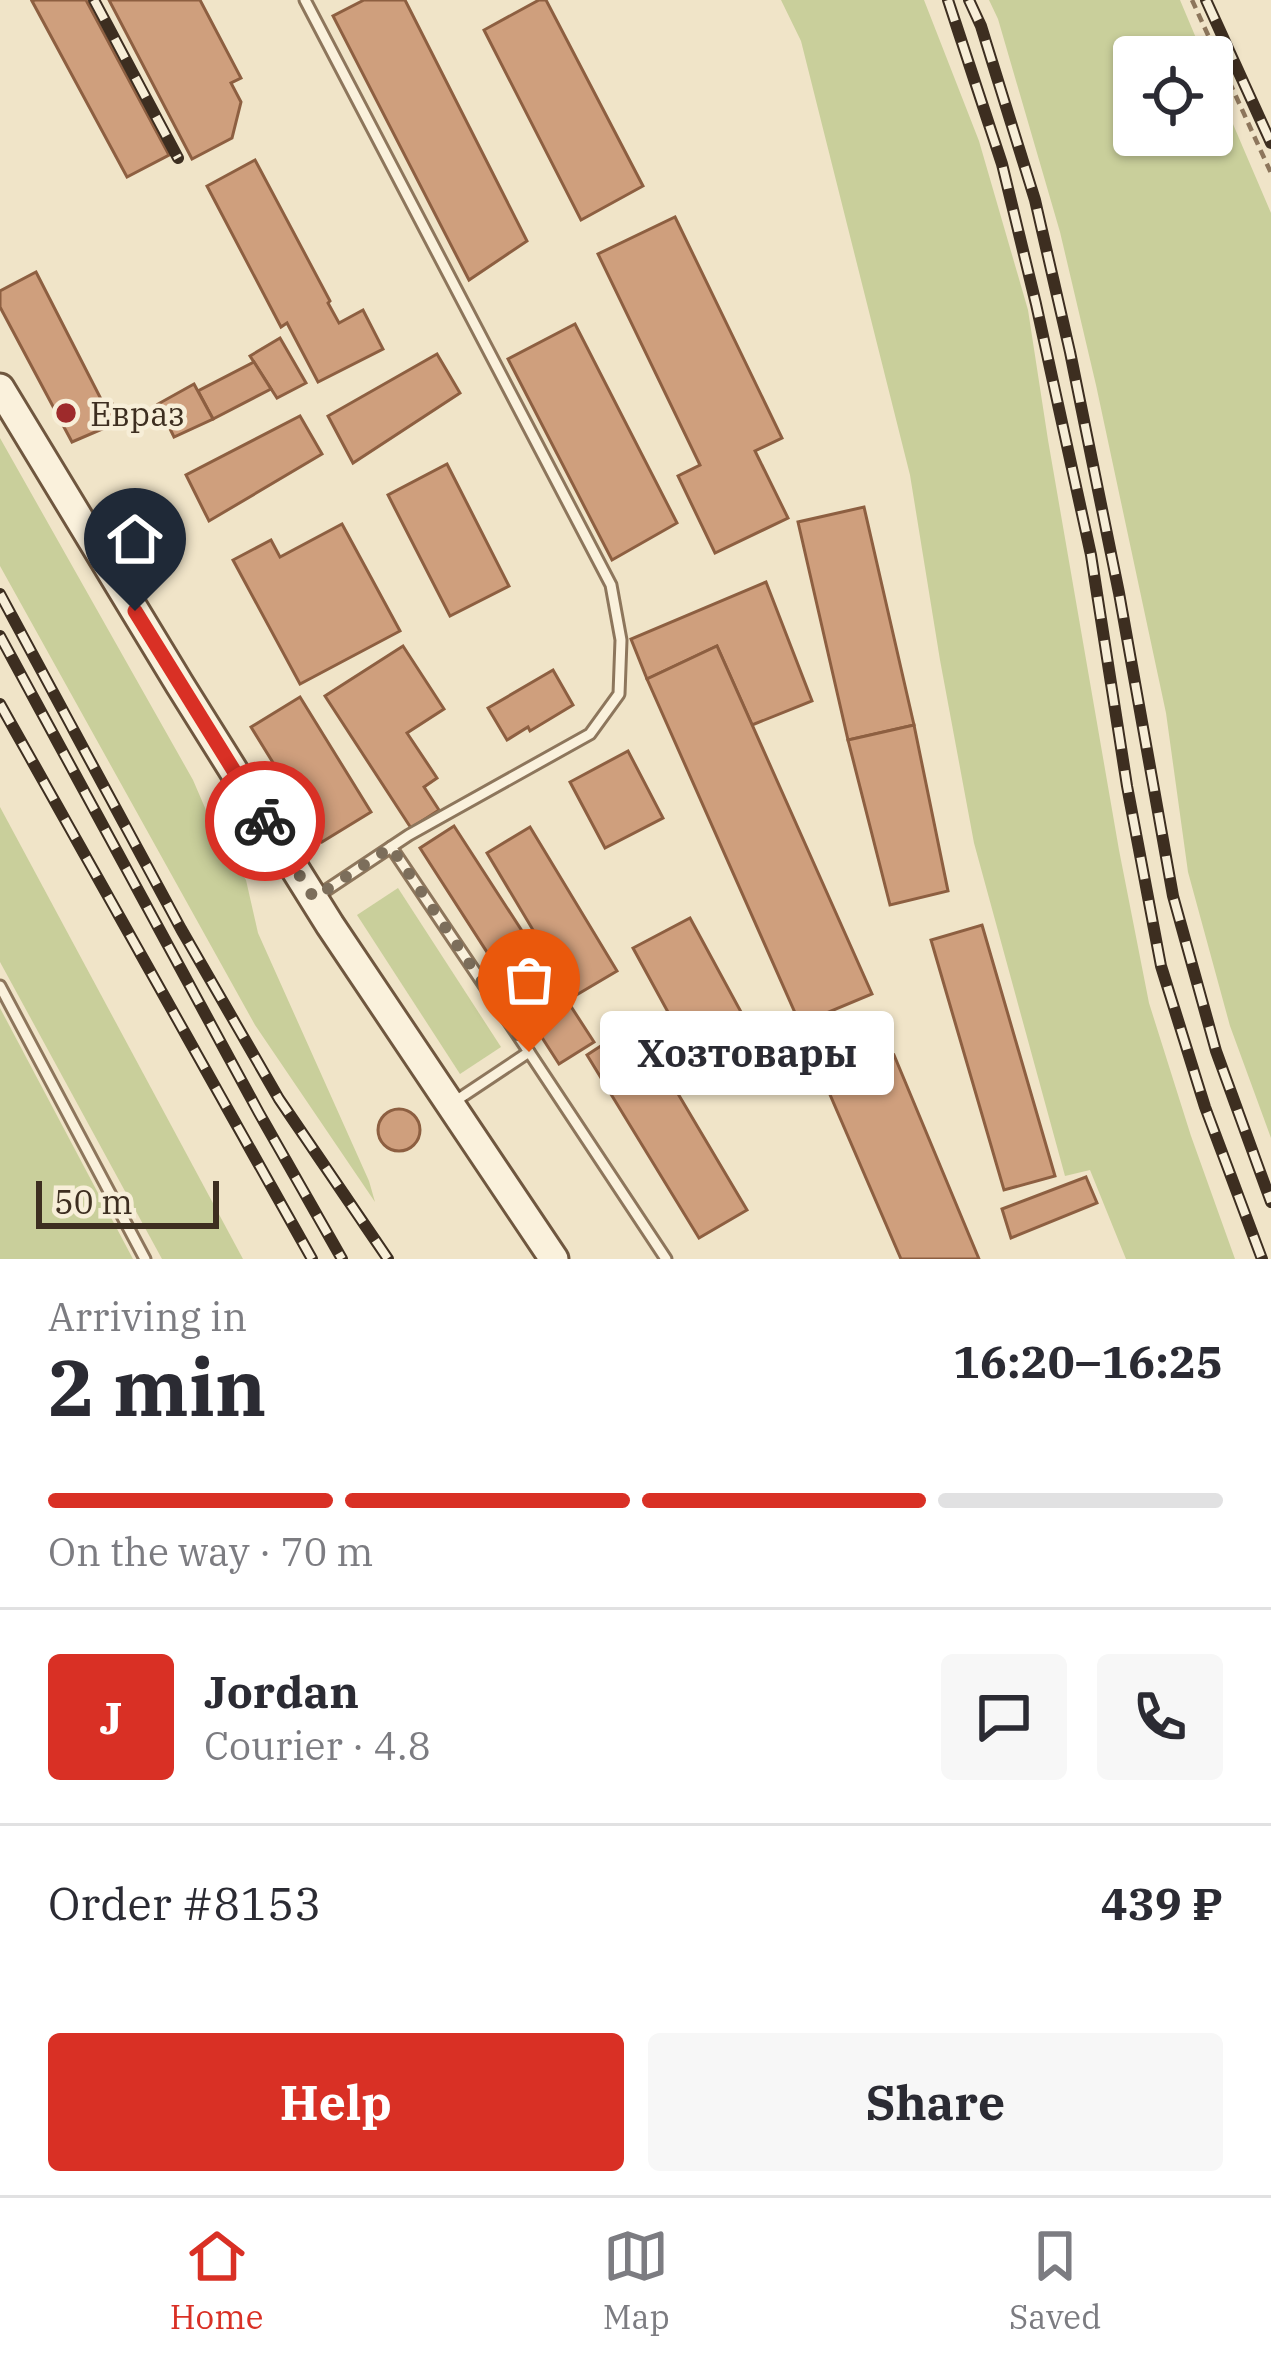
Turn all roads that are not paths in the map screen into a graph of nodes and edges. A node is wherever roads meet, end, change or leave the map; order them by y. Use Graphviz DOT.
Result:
graph roads {
  1 [pos="305,0"];
  2 [pos="0,388"];
  3 [pos="391,847"];
  4 [pos="314,898"];
  5 [pos="0,986"];
  6 [pos="529,1052"];
  7 [pos="451,1105"];
  8 [pos="146,1259"];
  9 [pos="554,1259"];
  10 [pos="666,1259"];
  1 -- 3 [label="lane"];
  2 -- 4 [label="main road"];
  3 -- 4 [label="lane"];
  3 -- 6 [label="lane"];
  4 -- 7 [label="main road"];
  5 -- 8 [label="lane"];
  6 -- 7 [label="lane"];
  6 -- 10 [label="lane"];
  7 -- 9 [label="main road"];
}
